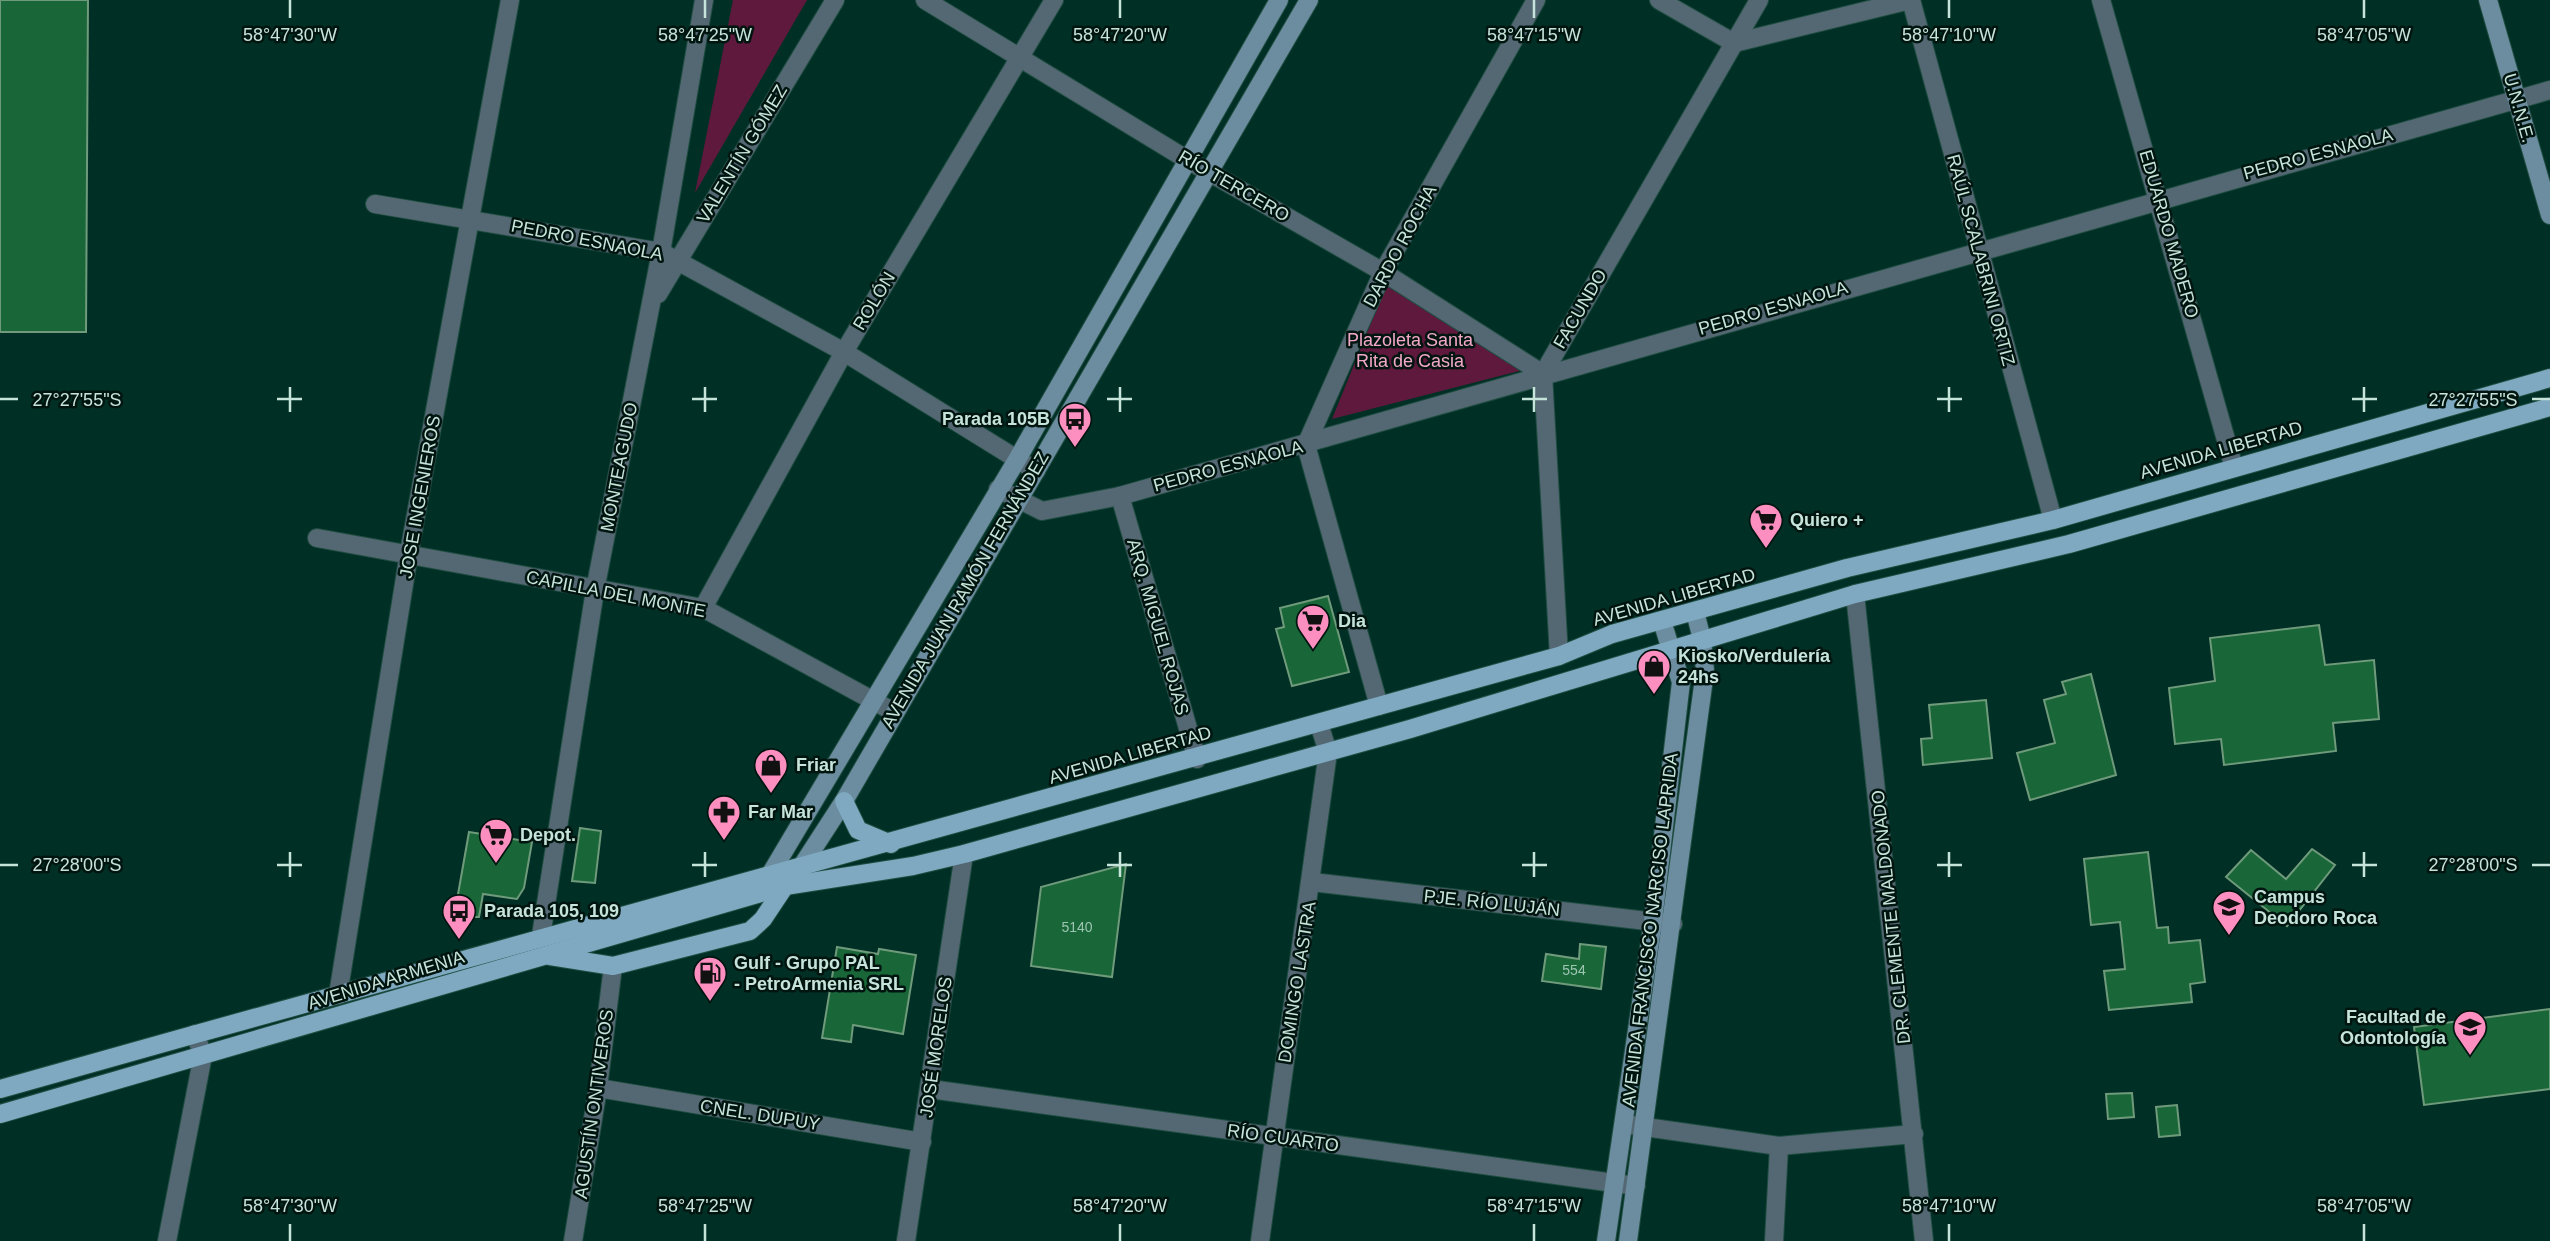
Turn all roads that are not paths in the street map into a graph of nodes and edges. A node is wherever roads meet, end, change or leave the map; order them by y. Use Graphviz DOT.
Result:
graph roads {
  1 [pos="510,0"];
  2 [pos="704,0"];
  3 [pos="835,0"];
  4 [pos="925,0"];
  5 [pos="1054,0"];
  6 [pos="1279,0"];
  7 [pos="1309,0"];
  8 [pos="1536,0"];
  9 [pos="1659,0"];
  10 [pos="1759,0"];
  11 [pos="1911,0"];
  12 [pos="2101,0"];
  13 [pos="2488,0"];
  14 [pos="1734,43"];
  15 [pos="1022,57"];
  16 [pos="2550,90"];
  17 [pos="2516,100"];
  18 [pos="1186,159"];
  19 [pos="1208,172"];
  20 [pos="2160,198"];
  21 [pos="376,204"];
  22 [pos="2550,215"];
  23 [pos="470,219"];
  24 [pos="1978,250"];
  25 [pos="661,252"];
  26 [pos="678,259"];
  27 [pos="1383,271"];
  28 [pos="650,308"];
  29 [pos="844,352"];
  30 [pos="1543,374"];
  31 [pos="2550,378"];
  32 [pos="2550,407"];
  33 [pos="1306,445"];
  34 [pos="1018,458"];
  35 [pos="2234,468"];
  36 [pos="1035,471"];
  37 [pos="998,489"];
  38 [pos="1120,496"];
  39 [pos="1018,500"];
  40 [pos="2053,520"];
  41 [pos="317,538"];
  42 [pos="409,553"];
  43 [pos="594,590"];
  44 [pos="1855,594"];
  45 [pos="703,608"];
  46 [pos="1695,612"];
  47 [pos="1662,621"];
  48 [pos="1702,639"];
  49 [pos="1672,651"];
  50 [pos="1559,656"];
  51 [pos="871,701"];
  52 [pos="1379,706"];
  53 [pos="894,712"];
  54 [pos="1319,724"];
  55 [pos="1328,752"];
  56 [pos="1197,759"];
  57 [pos="844,802"];
  58 [pos="891,844"];
  59 [pos="964,854"];
  60 [pos="804,864"];
  61 [pos="771,873"];
  62 [pos="1312,883"];
  63 [pos="785,886"];
  64 [pos="1653,921"];
  65 [pos="1672,924"];
  66 [pos="541,936"];
  67 [pos="543,955"];
  68 [pos="613,966"];
  69 [pos="338,995"];
  70 [pos="195,1034"];
  71 [pos="203,1055"];
  72 [pos="598,1088"];
  73 [pos="0,1089"];
  74 [pos="930,1089"];
  75 [pos="0,1114"];
  76 [pos="1624,1124"];
  77 [pos="1644,1128"];
  78 [pos="1914,1134"];
  79 [pos="1274,1137"];
  80 [pos="922,1142"];
  81 [pos="1779,1146"];
  82 [pos="1615,1183"];
  83 [pos="1636,1186"];
  84 [pos="167,1241"];
  85 [pos="573,1241"];
  86 [pos="906,1241"];
  87 [pos="1260,1241"];
  88 [pos="1606,1241"];
  89 [pos="1628,1241"];
  90 [pos="1774,1241"];
  91 [pos="1924,1241"];
  1 -- 23 [label="street, JOSE INGENIEROS"];
  2 -- 25 [label="street, MONTEAGUDO"];
  3 -- 26 [label="street, VALENTÍN GÓMEZ"];
  4 -- 15 [label="street, RÍO TERCERO"];
  5 -- 15 [label="street, ROLÓN"];
  6 -- 18 [label="main road, AVENIDA JUAN RAMÓN FERNÁNDEZ"];
  7 -- 19 [label="main road, AVENIDA JUAN RAMÓN FERNÁNDEZ"];
  8 -- 27 [label="street, DARDO ROCHA"];
  9 -- 14 [label="street"];
  10 -- 14 [label="street, FACUNDO"];
  11 -- 14 [label="street"];
  11 -- 24 [label="street, RAÚL SCALABRINI ORTIZ"];
  12 -- 20 [label="street, EDUARDO MADERO"];
  13 -- 17 [label="main road, U.N.N.E."];
  14 -- 30 [label="street, FACUNDO"];
  15 -- 18 [label="street, RÍO TERCERO"];
  15 -- 29 [label="street, ROLÓN"];
  16 -- 17 [label="street, PEDRO ESNAOLA"];
  17 -- 20 [label="street, PEDRO ESNAOLA"];
  17 -- 22 [label="main road, U.N.N.E."];
  18 -- 19 [label="street, RÍO TERCERO"];
  18 -- 34 [label="main road, AVENIDA JUAN RAMÓN FERNÁNDEZ"];
  19 -- 27 [label="street, RÍO TERCERO"];
  19 -- 36 [label="main road, AVENIDA JUAN RAMÓN FERNÁNDEZ"];
  20 -- 24 [label="street, PEDRO ESNAOLA"];
  20 -- 35 [label="street, EDUARDO MADERO"];
  21 -- 23 [label="street, PEDRO ESNAOLA"];
  23 -- 25 [label="street, PEDRO ESNAOLA"];
  23 -- 42 [label="street, JOSE INGENIEROS"];
  24 -- 30 [label="street, PEDRO ESNAOLA"];
  24 -- 40 [label="street, RAÚL SCALABRINI ORTIZ"];
  25 -- 26 [label="street, PEDRO ESNAOLA"];
  25 -- 28 [label="street, MONTEAGUDO"];
  26 -- 28 [label="street, VALENTÍN GÓMEZ"];
  26 -- 29 [label="street, PEDRO ESNAOLA"];
  27 -- 30 [label="street, RÍO TERCERO"];
  27 -- 33 [label="street, DARDO ROCHA"];
  28 -- 43 [label="street, MONTEAGUDO"];
  29 -- 34 [label="street, PEDRO ESNAOLA"];
  29 -- 45 [label="street, ROLÓN"];
  30 -- 33 [label="street, PEDRO ESNAOLA"];
  30 -- 50 [label="street"];
  31 -- 35 [label="main road, AVENIDA LIBERTAD"];
  32 -- 44 [label="main road"];
  33 -- 38 [label="street, PEDRO ESNAOLA"];
  33 -- 52 [label="street"];
  34 -- 36 [label="street, PEDRO ESNAOLA"];
  34 -- 37 [label="main road, AVENIDA JUAN RAMÓN FERNÁNDEZ"];
  35 -- 40 [label="main road, AVENIDA LIBERTAD"];
  36 -- 39 [label="main road, AVENIDA JUAN RAMÓN FERNÁNDEZ"];
  37 -- 39 [label="street, PEDRO ESNAOLA"];
  37 -- 51 [label="main road, AVENIDA JUAN RAMÓN FERNÁNDEZ"];
  38 -- 39 [label="street, PEDRO ESNAOLA"];
  38 -- 56 [label="street, ARQ. MIGUEL ROJAS"];
  39 -- 53 [label="main road, AVENIDA JUAN RAMÓN FERNÁNDEZ"];
  40 -- 46 [label="main road, AVENIDA LIBERTAD"];
  41 -- 42 [label="street, CAPILLA DEL MONTE"];
  42 -- 43 [label="street, CAPILLA DEL MONTE"];
  42 -- 69 [label="street, JOSE INGENIEROS"];
  43 -- 45 [label="street, CAPILLA DEL MONTE"];
  43 -- 66 [label="street, MONTEAGUDO"];
  44 -- 48 [label="main road"];
  44 -- 78 [label="street, DR. CLEMENTE MALDONADO"];
  45 -- 51 [label="street, CAPILLA DEL MONTE"];
  46 -- 47 [label="main road, AVENIDA LIBERTAD"];
  46 -- 48 [label="main road, AVENIDA FRANCISCO NARCISO LAPRIDA"];
  47 -- 49 [label="main road, AVENIDA FRANCISCO NARCISO LAPRIDA"];
  47 -- 50 [label="main road, AVENIDA LIBERTAD"];
  48 -- 49 [label="main road"];
  48 -- 65 [label="main road, AVENIDA FRANCISCO NARCISO LAPRIDA"];
  49 -- 55 [label="main road"];
  49 -- 64 [label="main road, AVENIDA FRANCISCO NARCISO LAPRIDA"];
  50 -- 52 [label="main road, AVENIDA LIBERTAD"];
  51 -- 53 [label="street, CAPILLA DEL MONTE"];
  51 -- 61 [label="main road, AVENIDA JUAN RAMÓN FERNÁNDEZ"];
  52 -- 54 [label="main road, AVENIDA LIBERTAD"];
  53 -- 57 [label="main road, AVENIDA JUAN RAMÓN FERNÁNDEZ"];
  54 -- 55 [label="street, DOMINGO LASTRA"];
  54 -- 56 [label="main road, AVENIDA LIBERTAD"];
  55 -- 59 [label="main road"];
  55 -- 62 [label="street, DOMINGO LASTRA"];
  56 -- 58 [label="main road, AVENIDA LIBERTAD"];
  57 -- 58 [label="main road"];
  57 -- 60 [label="main road, AVENIDA JUAN RAMÓN FERNÁNDEZ"];
  58 -- 60 [label="main road, AVENIDA LIBERTAD"];
  59 -- 63 [label="main road"];
  59 -- 74 [label="street, JOSÉ MORELOS"];
  60 -- 61 [label="main road, AVENIDA LIBERTAD"];
  60 -- 63 [label="main road, AVENIDA JUAN RAMÓN FERNÁNDEZ"];
  61 -- 66 [label="main road, AVENIDA ARMENIA"];
  62 -- 64 [label="street, PJE. RÍO LUJÁN"];
  62 -- 79 [label="street, DOMINGO LASTRA"];
  63 -- 67 [label="main road, AVENIDA ARMENIA"];
  63 -- 68 [label="main road"];
  64 -- 65 [label="street, PJE. RÍO LUJÁN"];
  64 -- 76 [label="main road, AVENIDA FRANCISCO NARCISO LAPRIDA"];
  65 -- 77 [label="main road, AVENIDA FRANCISCO NARCISO LAPRIDA"];
  66 -- 69 [label="main road, AVENIDA ARMENIA"];
  67 -- 68 [label="main road"];
  67 -- 71 [label="main road, AVENIDA ARMENIA"];
  68 -- 72 [label="street, AGUSTÍN ONTIVEROS"];
  69 -- 70 [label="main road, AVENIDA ARMENIA"];
  70 -- 71 [label="street"];
  70 -- 73 [label="main road, AVENIDA ARMENIA"];
  71 -- 75 [label="main road, AVENIDA ARMENIA"];
  71 -- 84 [label="street"];
  72 -- 80 [label="street, CNEL. DUPUY"];
  72 -- 85 [label="street, AGUSTÍN ONTIVEROS"];
  74 -- 79 [label="street, RÍO CUARTO"];
  74 -- 80 [label="street, JOSÉ MORELOS"];
  76 -- 77 [label="street"];
  76 -- 82 [label="main road, AVENIDA FRANCISCO NARCISO LAPRIDA"];
  77 -- 81 [label="street"];
  77 -- 83 [label="main road, AVENIDA FRANCISCO NARCISO LAPRIDA"];
  78 -- 81 [label="street"];
  78 -- 91 [label="street, DR. CLEMENTE MALDONADO"];
  79 -- 82 [label="street, RÍO CUARTO"];
  79 -- 87 [label="street, DOMINGO LASTRA"];
  80 -- 86 [label="street, JOSÉ MORELOS"];
  81 -- 90 [label="street"];
  82 -- 83 [label="street, RÍO CUARTO"];
  82 -- 88 [label="main road, AVENIDA FRANCISCO NARCISO LAPRIDA"];
  83 -- 89 [label="main road, AVENIDA FRANCISCO NARCISO LAPRIDA"];
}
